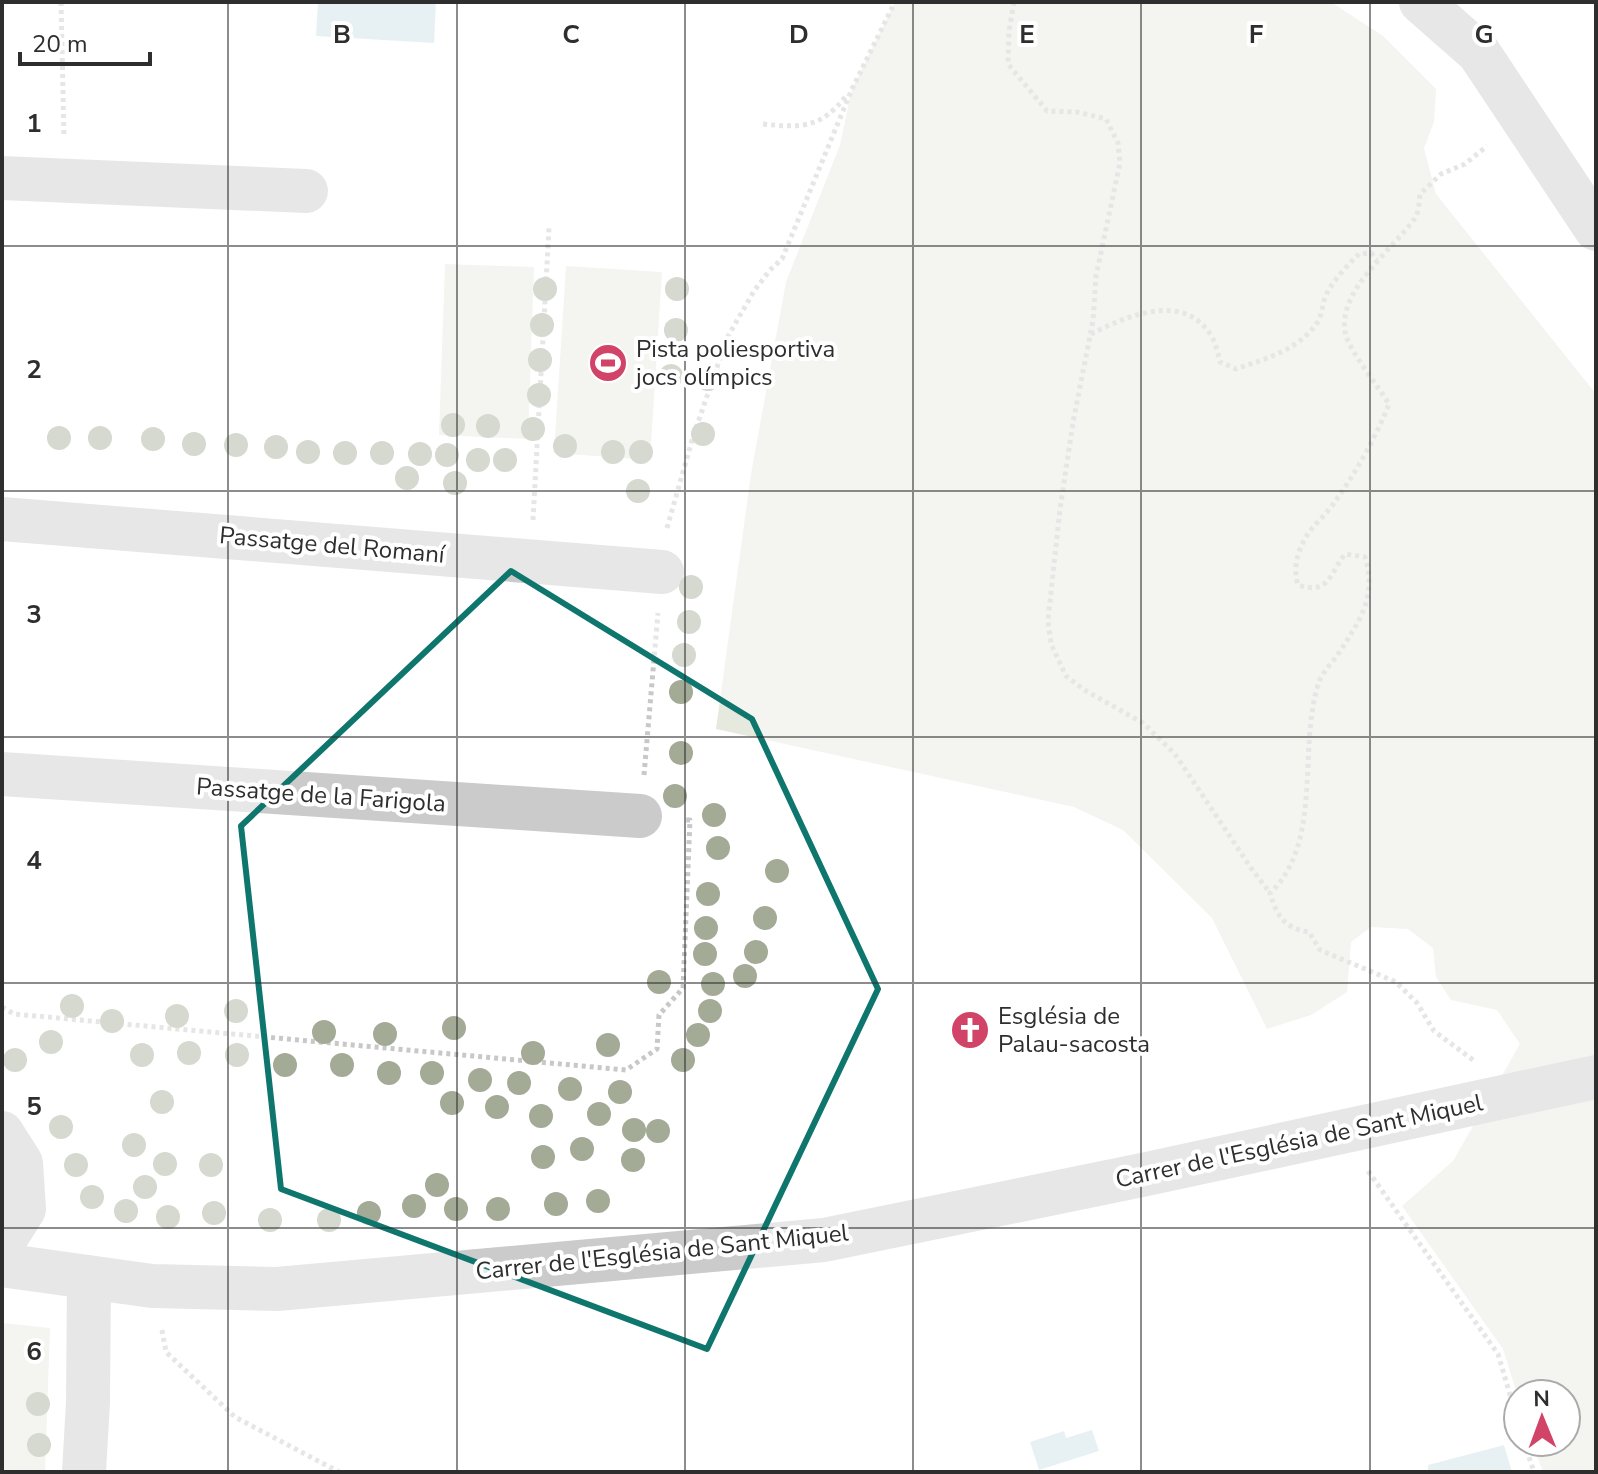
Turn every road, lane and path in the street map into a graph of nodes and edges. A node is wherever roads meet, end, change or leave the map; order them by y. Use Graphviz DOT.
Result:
graph roads {
  1 [pos="61,2"];
  2 [pos="895,2"];
  3 [pos="1014,2"];
  4 [pos="1421,2"];
  5 [pos="852,89"];
  6 [pos="1524,120"];
  7 [pos="763,124"];
  8 [pos="2,178"];
  9 [pos="65,180"];
  10 [pos="306,191"];
  11 [pos="549,228"];
  12 [pos="1596,229"];
  13 [pos="1377,260"];
  14 [pos="1091,334"];
  15 [pos="2,519"];
  16 [pos="531,561"];
  17 [pos="662,572"];
  18 [pos="2,774"];
  19 [pos="640,816"];
  20 [pos="1270,893"];
  21 [pos="2,1007"];
  22 [pos="1596,1077"];
  23 [pos="1519,1094"];
  24 [pos="1340,1132"];
  25 [pos="2,1133"];
  26 [pos="2,1244"];
  27 [pos="2,1265"];
  28 [pos="89,1277"];
  29 [pos="152,1286"];
  30 [pos="1505,1378"];
  31 [pos="84,1472"];
  32 [pos="339,1472"];
  1 -- 9 [label="path"];
  2 -- 5 [label="path"];
  3 -- 14 [label="path"];
  4 -- 6 [label="street"];
  5 -- 7 [label="path"];
  5 -- 17 [label="path"];
  6 -- 12 [label="street"];
  6 -- 13 [label="path"];
  8 -- 9 [label="street"];
  9 -- 10 [label="street"];
  11 -- 16 [label="path"];
  13 -- 14 [label="path"];
  13 -- 20 [label="path"];
  14 -- 20 [label="path"];
  15 -- 16 [label="street, Passatge del Romaní"];
  16 -- 17 [label="street, Passatge del Romaní"];
  17 -- 19 [label="path"];
  18 -- 19 [label="street, Passatge de la Farigola"];
  19 -- 21 [label="path"];
  20 -- 23 [label="path"];
  22 -- 23 [label="street, Carrer de l'Església de Sant Miquel"];
  23 -- 24 [label="street, Carrer de l'Església de Sant Miquel"];
  24 -- 29 [label="street, Carrer de l'Església de Sant Miquel"];
  24 -- 30 [label="path"];
  25 -- 26 [label="street"];
  27 -- 28 [label="street, Carrer de l'Església de Sant Miquel"];
  28 -- 29 [label="street, Carrer de l'Església de Sant Miquel"];
  28 -- 31 [label="street"];
  29 -- 32 [label="path"];
}
